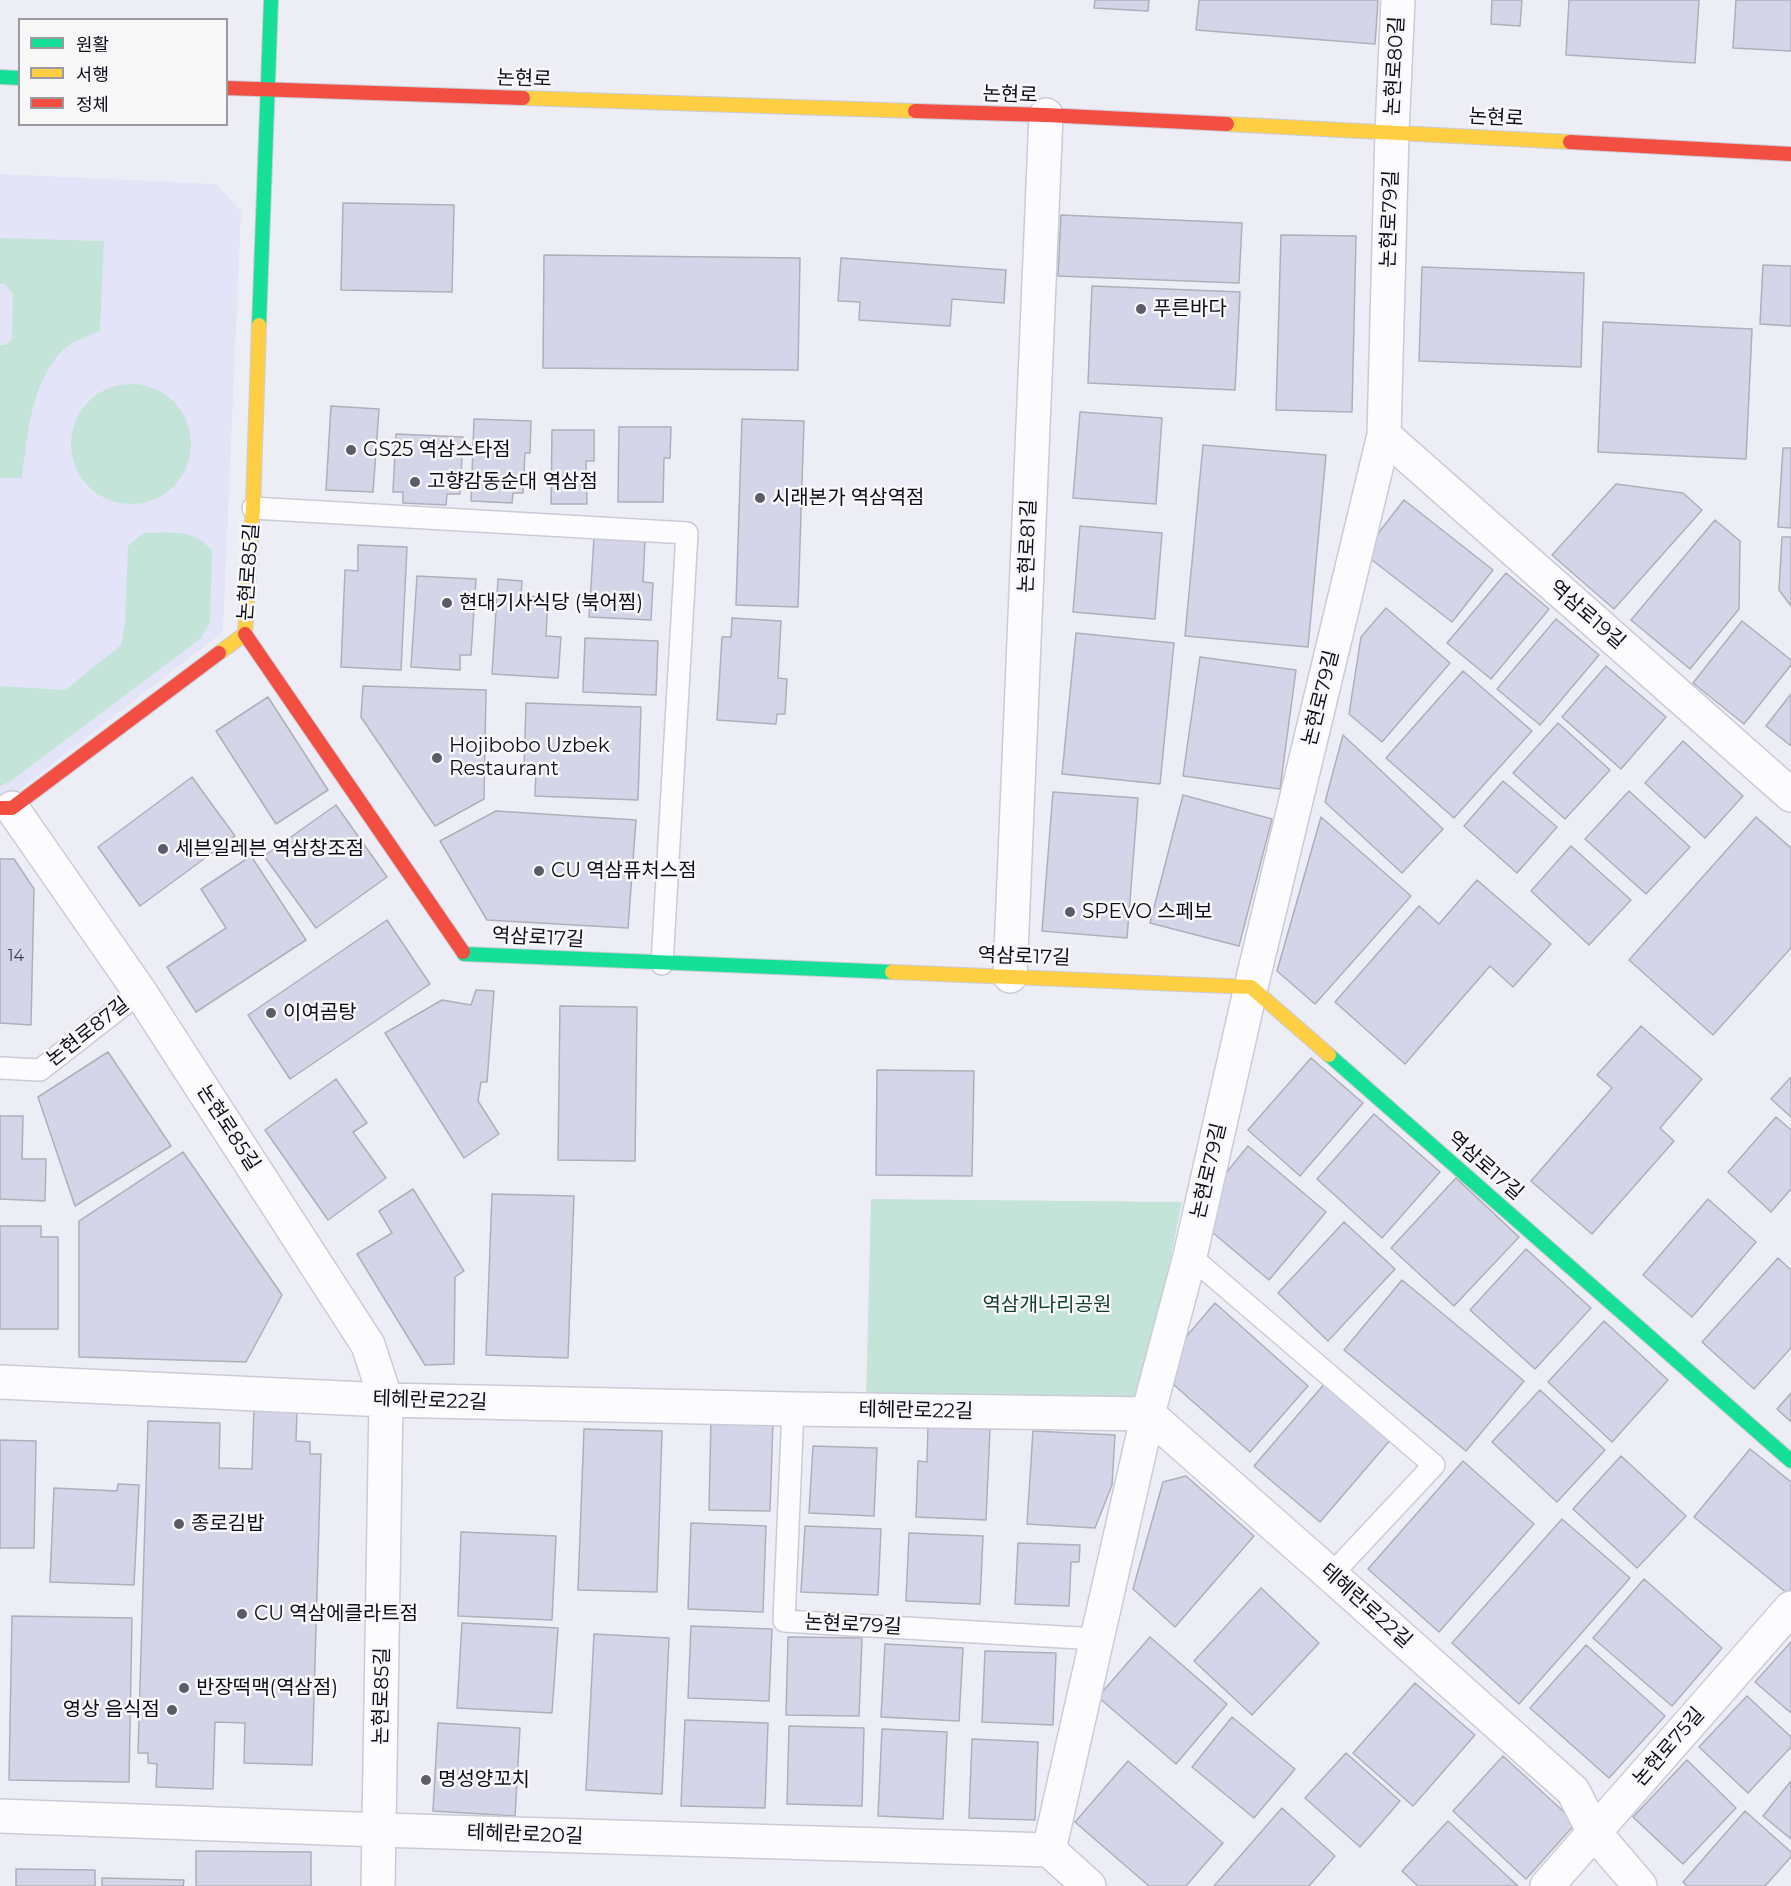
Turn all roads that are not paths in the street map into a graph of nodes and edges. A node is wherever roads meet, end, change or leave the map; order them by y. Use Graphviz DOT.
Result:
graph roads {
  1 [pos="271,0"];
  2 [pos="1398,0"];
  3 [pos="0,77"];
  4 [pos="18,78"];
  5 [pos="228,88"];
  6 [pos="267,90"];
  7 [pos="1046,116"];
  8 [pos="1392,132"];
  9 [pos="1791,154"];
  10 [pos="1384,435"];
  11 [pos="253,508"];
  12 [pos="245,634"];
  13 [pos="1791,795"];
  14 [pos="6,808"];
  15 [pos="662,964"];
  16 [pos="1010,976"];
  17 [pos="1251,987"];
  18 [pos="140,992"];
  19 [pos="0,1068"];
  20 [pos="1190,1256"];
  21 [pos="0,1382"];
  22 [pos="386,1400"];
  23 [pos="794,1409"];
  24 [pos="1148,1414"];
  25 [pos="1791,1461"];
  26 [pos="1331,1575"];
  27 [pos="1791,1608"];
  28 [pos="1097,1639"];
  29 [pos="0,1816"];
  30 [pos="380,1830"];
  31 [pos="1594,1832"];
  32 [pos="1049,1850"];
  33 [pos="378,1886"];
  34 [pos="1089,1886"];
  35 [pos="1547,1886"];
  36 [pos="1640,1886"];
  1 -- 6 [label="street, 논현로85길"];
  2 -- 8 [label="street, 논현로80길"];
  3 -- 4 [label="street"];
  5 -- 6 [label="street, 논현로"];
  6 -- 7 [label="street, 논현로"];
  6 -- 11 [label="street, 논현로85길"];
  7 -- 8 [label="street, 논현로"];
  7 -- 16 [label="street, 논현로81길"];
  8 -- 9 [label="street, 논현로"];
  8 -- 10 [label="street, 논현로79길"];
  10 -- 13 [label="street, 역삼로19길"];
  10 -- 17 [label="street, 논현로79길"];
  11 -- 12 [label="street, 논현로85길"];
  11 -- 15 [label="lane, 논현로85길"];
  12 -- 14 [label="street, 논현로85길"];
  12 -- 15 [label="street, 역삼로17길"];
  14 -- 18 [label="street, 논현로85길"];
  15 -- 16 [label="street, 역삼로17길"];
  16 -- 17 [label="street, 역삼로17길"];
  17 -- 20 [label="street, 논현로79길"];
  17 -- 25 [label="street, 역삼로17길"];
  18 -- 19 [label="lane, 논현로87길"];
  18 -- 22 [label="street, 논현로85길"];
  20 -- 24 [label="street, 논현로79길"];
  20 -- 26 [label="lane"];
  21 -- 22 [label="street, 테헤란로22길"];
  22 -- 23 [label="street, 테헤란로22길"];
  22 -- 30 [label="street, 논현로85길"];
  23 -- 24 [label="street, 테헤란로22길"];
  23 -- 28 [label="lane, 논현로79길"];
  24 -- 26 [label="street, 테헤란로22길"];
  24 -- 28 [label="street, 논현로79길"];
  26 -- 31 [label="street, 테헤란로22길"];
  27 -- 31 [label="street, 논현로75길"];
  28 -- 32 [label="street, 논현로79길"];
  29 -- 30 [label="street, 테헤란로20길"];
  30 -- 32 [label="street, 테헤란로20길"];
  30 -- 33 [label="street, 논현로85길"];
  31 -- 35 [label="street, 논현로75길"];
  31 -- 36 [label="street, 테헤란로22길"];
  32 -- 34 [label="street"];
}
